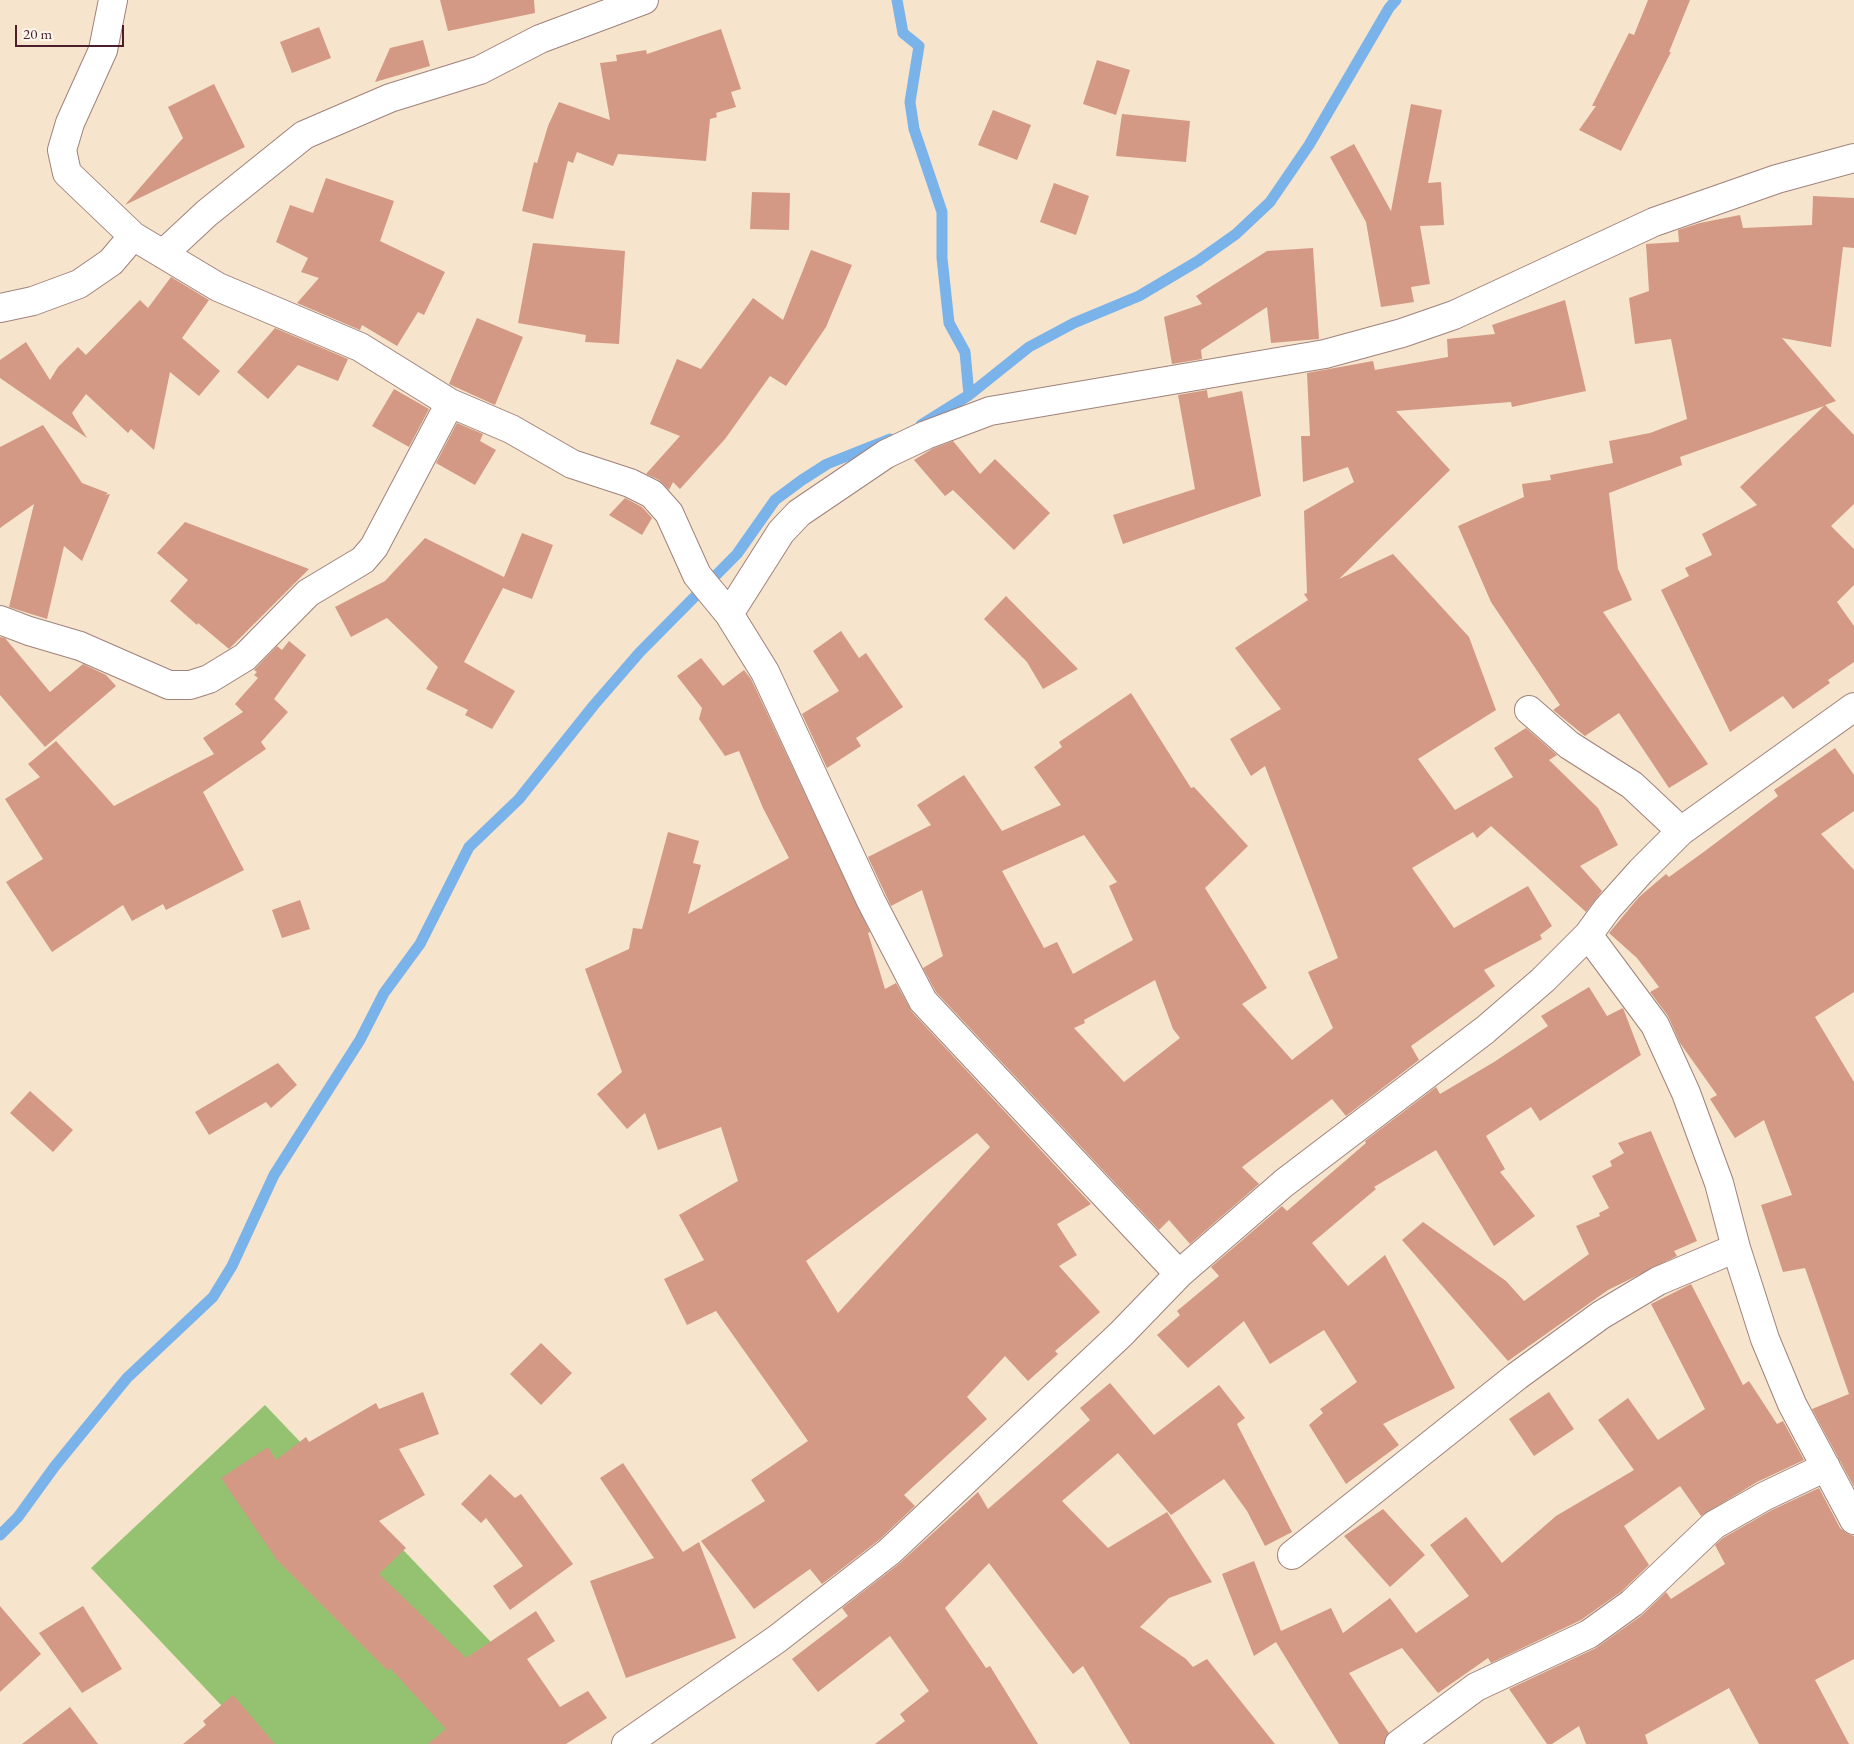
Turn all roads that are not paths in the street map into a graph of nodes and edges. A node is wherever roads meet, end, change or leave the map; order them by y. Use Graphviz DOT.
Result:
graph roads {
  1 [pos="113,0"];
  2 [pos="644,0"];
  3 [pos="1854,158"];
  4 [pos="133,236"];
  5 [pos="163,254"];
  6 [pos="0,308"];
  7 [pos="450,403"];
  8 [pos="724,606"];
  9 [pos="0,620"];
  10 [pos="1854,707"];
  11 [pos="1529,710"];
  12 [pos="1681,831"];
  13 [pos="1588,935"];
  14 [pos="1736,1248"];
  15 [pos="1178,1274"];
  16 [pos="1826,1467"];
  17 [pos="1854,1520"];
  18 [pos="1292,1555"];
  19 [pos="626,1744"];
  20 [pos="1399,1744"];
  1 -- 4 [label="street"];
  2 -- 5 [label="street"];
  3 -- 8 [label="street"];
  4 -- 5 [label="street"];
  4 -- 6 [label="street"];
  5 -- 7 [label="street"];
  7 -- 8 [label="street"];
  7 -- 9 [label="street"];
  8 -- 15 [label="street"];
  10 -- 12 [label="street"];
  11 -- 12 [label="street"];
  12 -- 13 [label="street"];
  13 -- 14 [label="street"];
  13 -- 15 [label="street"];
  14 -- 16 [label="street"];
  14 -- 18 [label="street"];
  15 -- 19 [label="street"];
  16 -- 17 [label="street"];
  16 -- 20 [label="street"];
}
